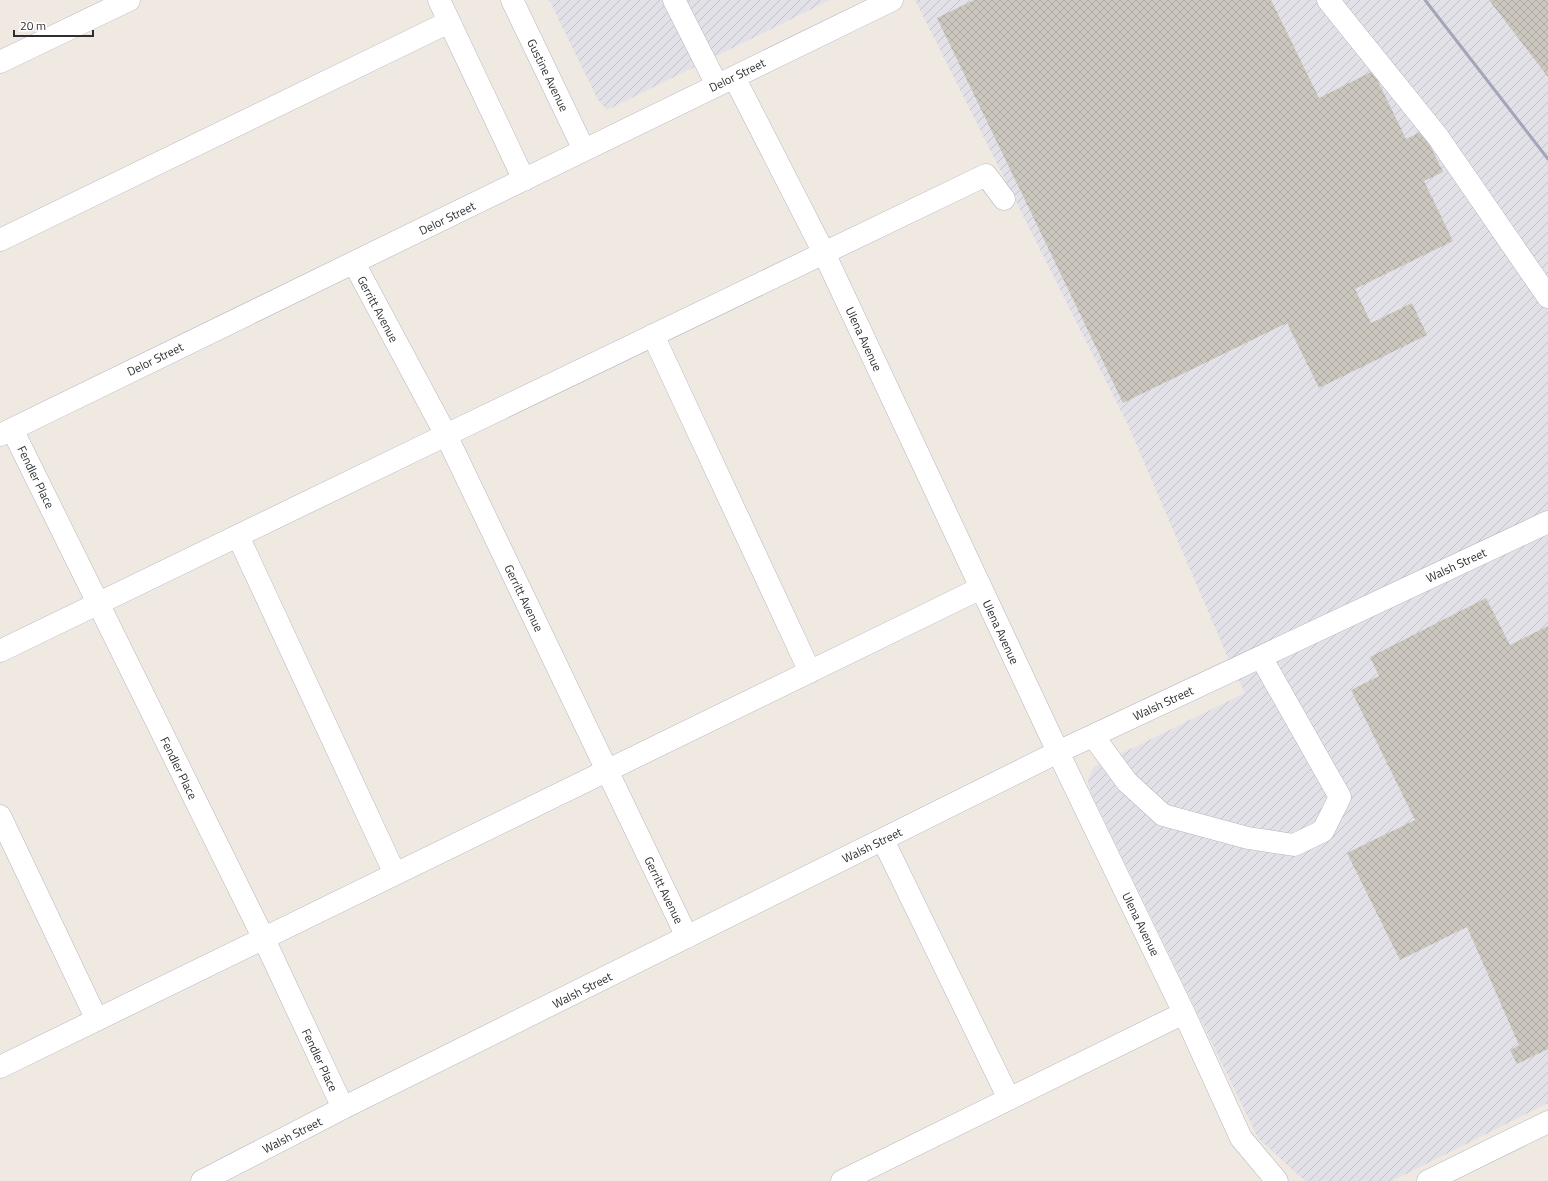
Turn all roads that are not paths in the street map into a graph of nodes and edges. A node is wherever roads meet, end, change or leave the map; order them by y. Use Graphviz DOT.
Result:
graph roads {
  1 [pos="129,0"];
  2 [pos="439,0"];
  3 [pos="512,0"];
  4 [pos="674,0"];
  5 [pos="892,0"];
  6 [pos="1328,0"];
  7 [pos="449,22"];
  8 [pos="0,62"];
  9 [pos="725,81"];
  10 [pos="584,150"];
  11 [pos="524,180"];
  12 [pos="1004,199"];
  13 [pos="0,240"];
  14 [pos="824,253"];
  15 [pos="354,263"];
  16 [pos="1548,297"];
  17 [pos="653,335"];
  18 [pos="6,432"];
  19 [pos="446,435"];
  20 [pos="1548,522"];
  21 [pos="238,536"];
  22 [pos="981,588"];
  23 [pos="98,604"];
  24 [pos="0,651"];
  25 [pos="1261,657"];
  26 [pos="810,672"];
  27 [pos="1093,736"];
  28 [pos="1058,752"];
  29 [pos="607,771"];
  30 [pos="0,816"];
  31 [pos="883,840"];
  32 [pos="395,874"];
  33 [pos="687,937"];
  34 [pos="264,938"];
  35 [pos="1184,1013"];
  36 [pos="97,1020"];
  37 [pos="0,1067"];
  38 [pos="1009,1099"];
  39 [pos="343,1108"];
  40 [pos="1548,1122"];
  41 [pos="202,1181"];
  42 [pos="842,1181"];
  43 [pos="1277,1181"];
  44 [pos="1428,1181"];
  1 -- 8 [label="street"];
  2 -- 7 [label="street"];
  3 -- 10 [label="street, Gustine Avenue"];
  4 -- 9 [label="street, Ulena Avenue"];
  5 -- 9 [label="street, Delor Street"];
  6 -- 16 [label="street"];
  7 -- 11 [label="street"];
  7 -- 13 [label="street"];
  9 -- 10 [label="street, Delor Street"];
  9 -- 14 [label="street, Ulena Avenue"];
  10 -- 11 [label="street, Delor Street"];
  11 -- 15 [label="street, Delor Street"];
  12 -- 14 [label="street"];
  14 -- 17 [label="street"];
  14 -- 22 [label="street, Ulena Avenue"];
  15 -- 18 [label="street, Delor Street"];
  15 -- 19 [label="street, Gerritt Avenue"];
  17 -- 19 [label="street"];
  17 -- 26 [label="street"];
  18 -- 23 [label="street, Fendler Place"];
  19 -- 21 [label="street"];
  19 -- 29 [label="street, Gerritt Avenue"];
  20 -- 25 [label="street, Walsh Street"];
  21 -- 23 [label="street"];
  21 -- 32 [label="street"];
  22 -- 26 [label="street"];
  22 -- 28 [label="street, Ulena Avenue"];
  23 -- 24 [label="street"];
  23 -- 34 [label="street, Fendler Place"];
  25 -- 27 [label="street, Walsh Street"];
  25 -- 27 [label="street"];
  26 -- 29 [label="street"];
  27 -- 28 [label="street, Walsh Street"];
  28 -- 31 [label="street, Walsh Street"];
  28 -- 35 [label="street, Ulena Avenue"];
  29 -- 32 [label="street"];
  29 -- 33 [label="street, Gerritt Avenue"];
  30 -- 36 [label="street"];
  31 -- 33 [label="street, Walsh Street"];
  31 -- 38 [label="street"];
  32 -- 34 [label="street"];
  33 -- 39 [label="street, Walsh Street"];
  34 -- 36 [label="street"];
  34 -- 39 [label="street, Fendler Place"];
  35 -- 38 [label="street"];
  35 -- 43 [label="street, Ulena Avenue"];
  36 -- 37 [label="street"];
  38 -- 42 [label="street"];
  39 -- 41 [label="street, Walsh Street"];
  40 -- 44 [label="street"];
}
